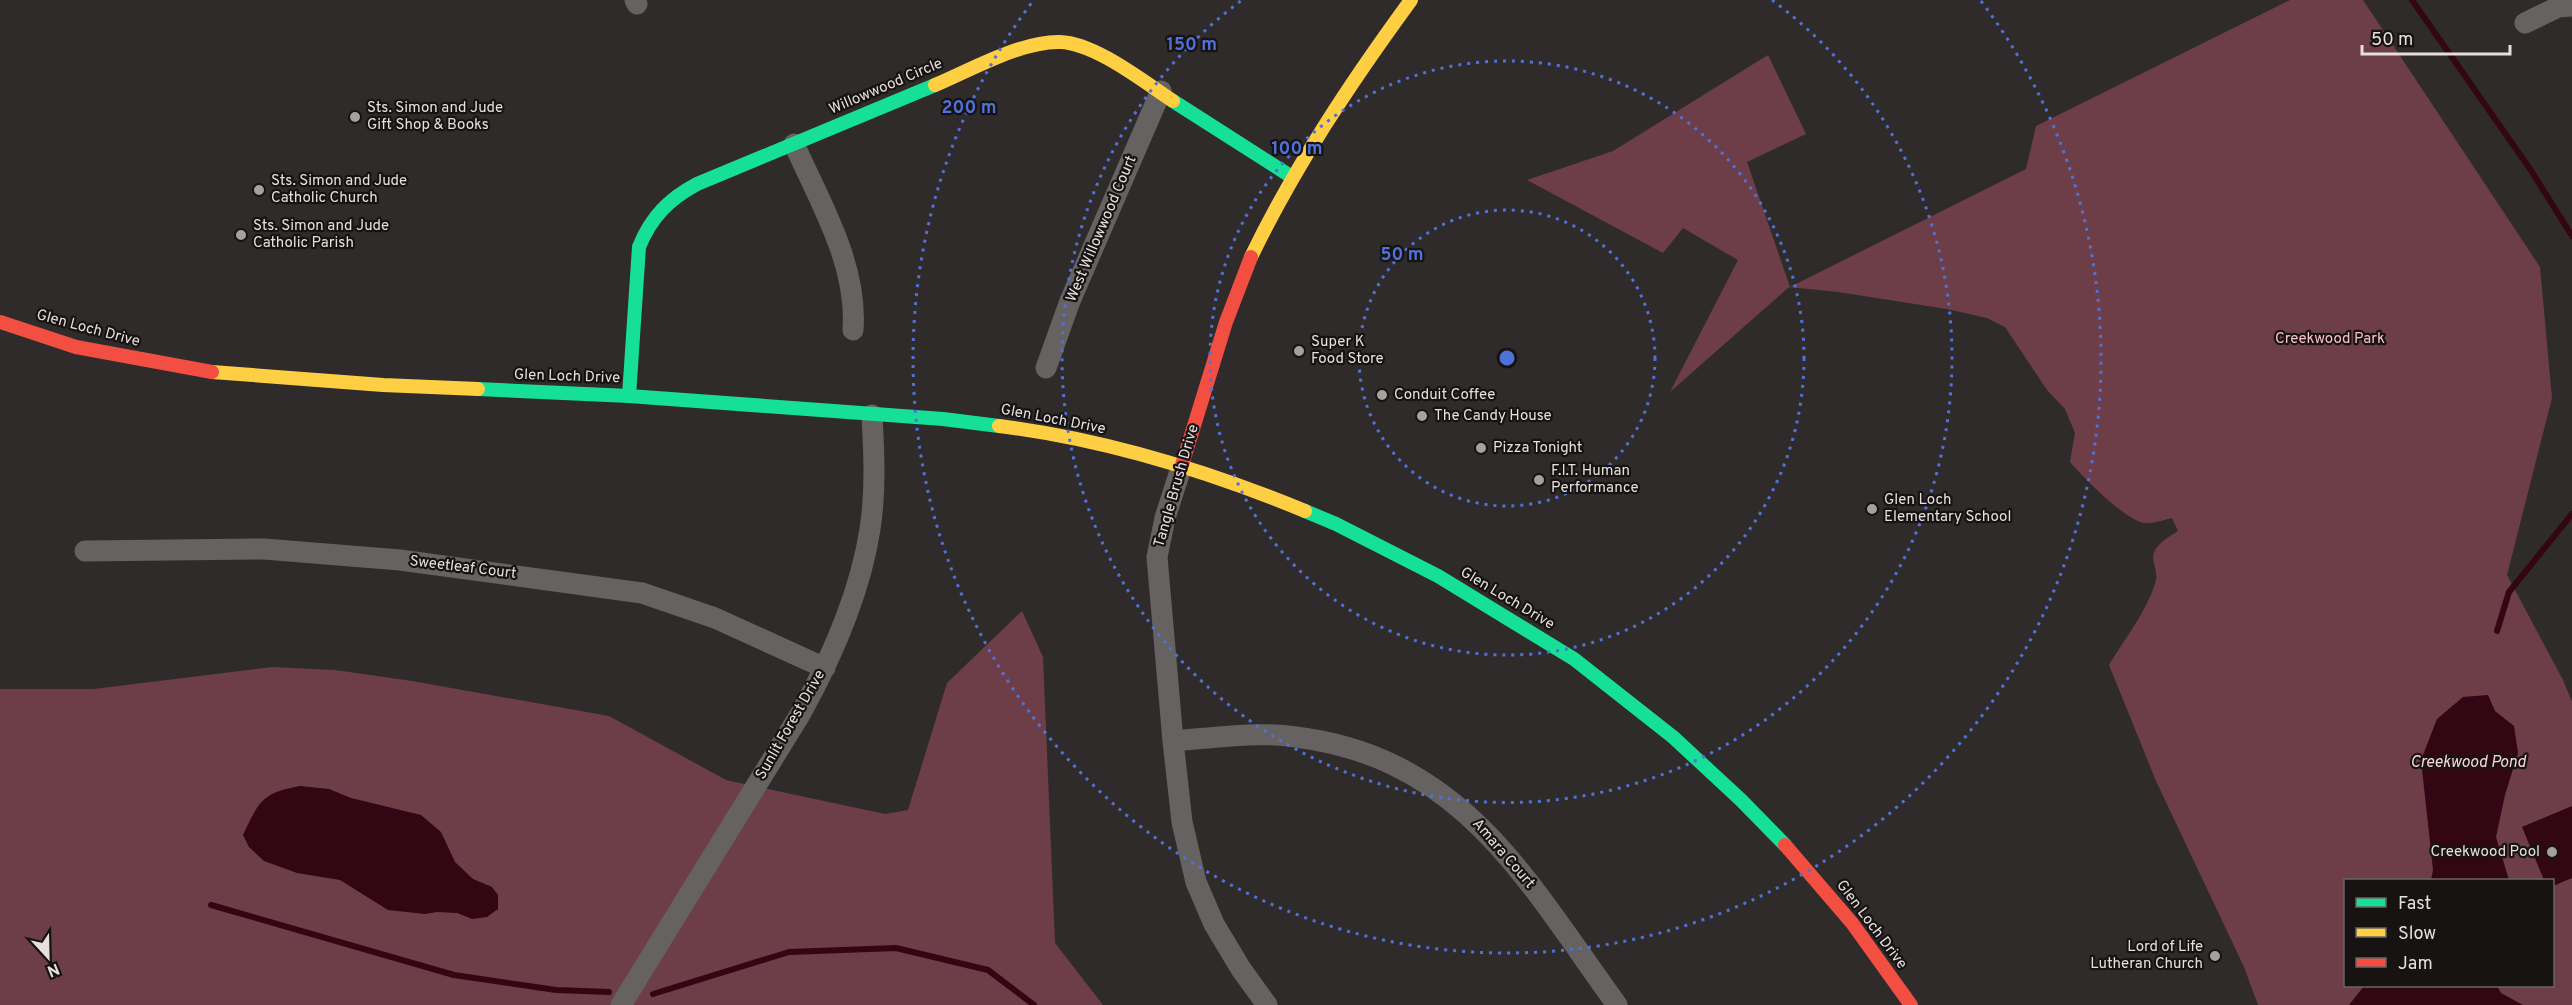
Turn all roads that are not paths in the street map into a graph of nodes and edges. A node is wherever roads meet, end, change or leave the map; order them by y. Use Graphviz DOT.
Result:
graph roads {
  1 [pos="1411,0"];
  2 [pos="2572,6"];
  3 [pos="2525,23"];
  4 [pos="1161,91"];
  5 [pos="794,144"];
  6 [pos="1292,177"];
  7 [pos="0,322"];
  8 [pos="853,330"];
  9 [pos="1046,368"];
  10 [pos="629,396"];
  11 [pos="872,415"];
  12 [pos="1180,468"];
  13 [pos="85,551"];
  14 [pos="825,668"];
  15 [pos="1173,741"];
  16 [pos="621,1005"];
  17 [pos="1267,1005"];
  18 [pos="1617,1005"];
  19 [pos="1911,1005"];
  1 -- 6 [label="street, Tangle Brush Drive"];
  2 -- 3 [label="street"];
  4 -- 5 [label="street, Willowwood Circle"];
  4 -- 6 [label="street, Willowwood Circle"];
  4 -- 9 [label="street, West Willowwood Court"];
  5 -- 8 [label="street"];
  5 -- 10 [label="street, Willowwood Circle"];
  6 -- 12 [label="street, Tangle Brush Drive"];
  7 -- 10 [label="street, Glen Loch Drive"];
  10 -- 11 [label="street, Glen Loch Drive"];
  11 -- 12 [label="street, Glen Loch Drive"];
  11 -- 14 [label="street, Sunlit Forest Drive"];
  12 -- 15 [label="street, Tangle Brush Drive"];
  12 -- 19 [label="street, Glen Loch Drive"];
  13 -- 14 [label="street, Sweetleaf Court"];
  14 -- 16 [label="street, Sunlit Forest Drive"];
  15 -- 17 [label="street, Tangle Brush Drive"];
  15 -- 18 [label="street, Amara Court"];
}
